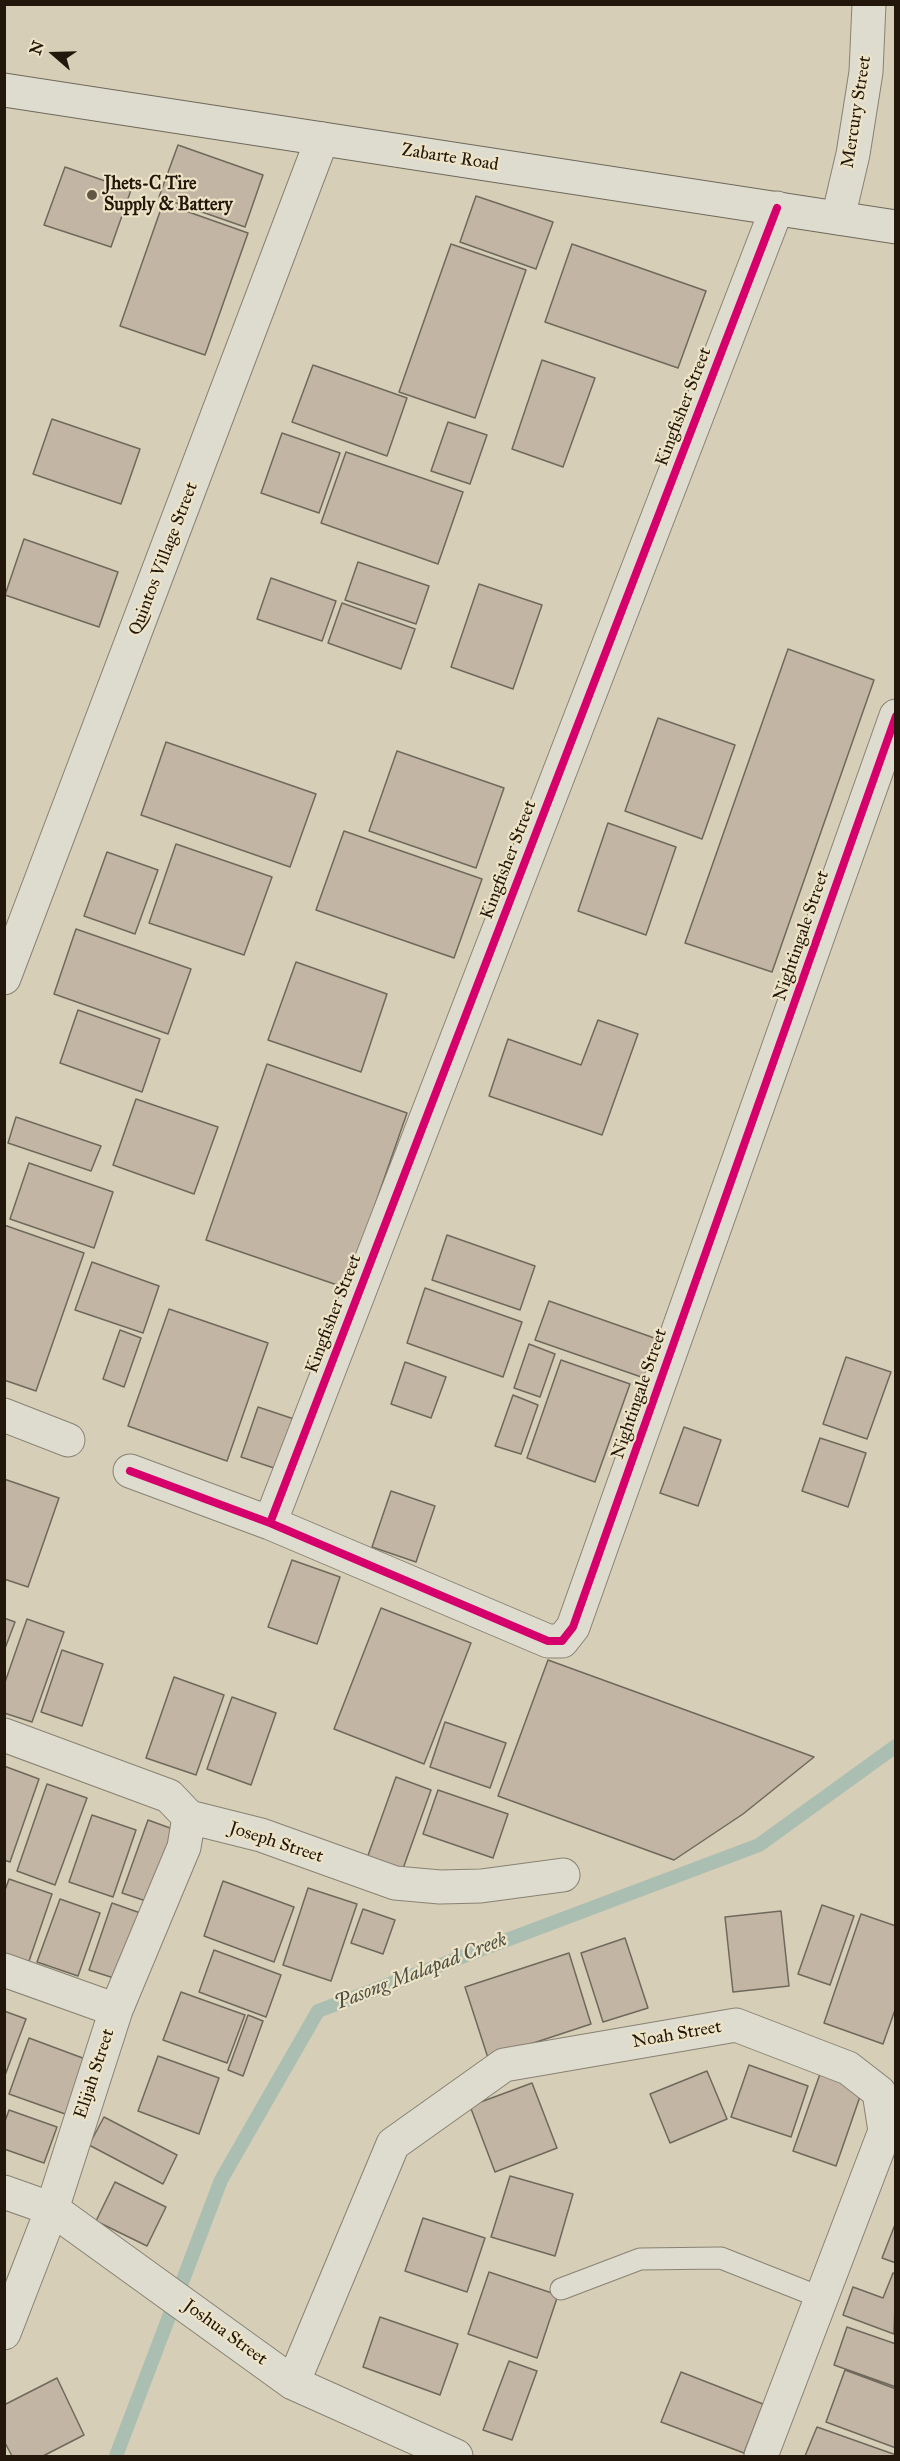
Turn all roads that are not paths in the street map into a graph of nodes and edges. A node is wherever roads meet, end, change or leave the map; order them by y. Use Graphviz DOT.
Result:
graph roads {
  1 [pos="869,4"];
  2 [pos="4,90"];
  3 [pos="322,139"];
  4 [pos="777,208"];
  5 [pos="838,218"];
  6 [pos="896,227"];
  7 [pos="896,716"];
  8 [pos="4,978"];
  9 [pos="4,1415"];
  10 [pos="68,1440"];
  11 [pos="129,1471"];
  12 [pos="270,1523"];
  13 [pos="4,1735"];
  14 [pos="189,1817"];
  15 [pos="563,1875"];
  16 [pos="4,1970"];
  17 [pos="116,2010"];
  18 [pos="4,2192"];
  19 [pos="52,2209"];
  20 [pos="561,2289"];
  21 [pos="822,2298"];
  22 [pos="4,2332"];
  23 [pos="293,2383"];
  24 [pos="456,2457"];
  25 [pos="761,2457"];
  1 -- 5 [label="street, Mercury Street"];
  2 -- 3 [label="street, Zabarte Road"];
  3 -- 4 [label="street, Zabarte Road"];
  3 -- 8 [label="street, Quintos Village Street"];
  4 -- 5 [label="street, Zabarte Road"];
  4 -- 12 [label="street, Kingfisher Street"];
  5 -- 6 [label="street, Zabarte Road"];
  7 -- 12 [label="street, Nightingale Street"];
  9 -- 10 [label="street"];
  11 -- 12 [label="street, Nightingale Street"];
  13 -- 14 [label="street"];
  14 -- 15 [label="street, Joseph Street"];
  14 -- 17 [label="street, Elijah Street"];
  16 -- 17 [label="street"];
  17 -- 19 [label="street, Elijah Street"];
  18 -- 19 [label="street, Joshua Street"];
  19 -- 22 [label="street, Elijah Street"];
  19 -- 23 [label="street, Joshua Street"];
  20 -- 21 [label="lane"];
  21 -- 23 [label="street, Noah Street"];
  21 -- 25 [label="street, Noah Street"];
  23 -- 24 [label="street, Joshua Street"];
}
